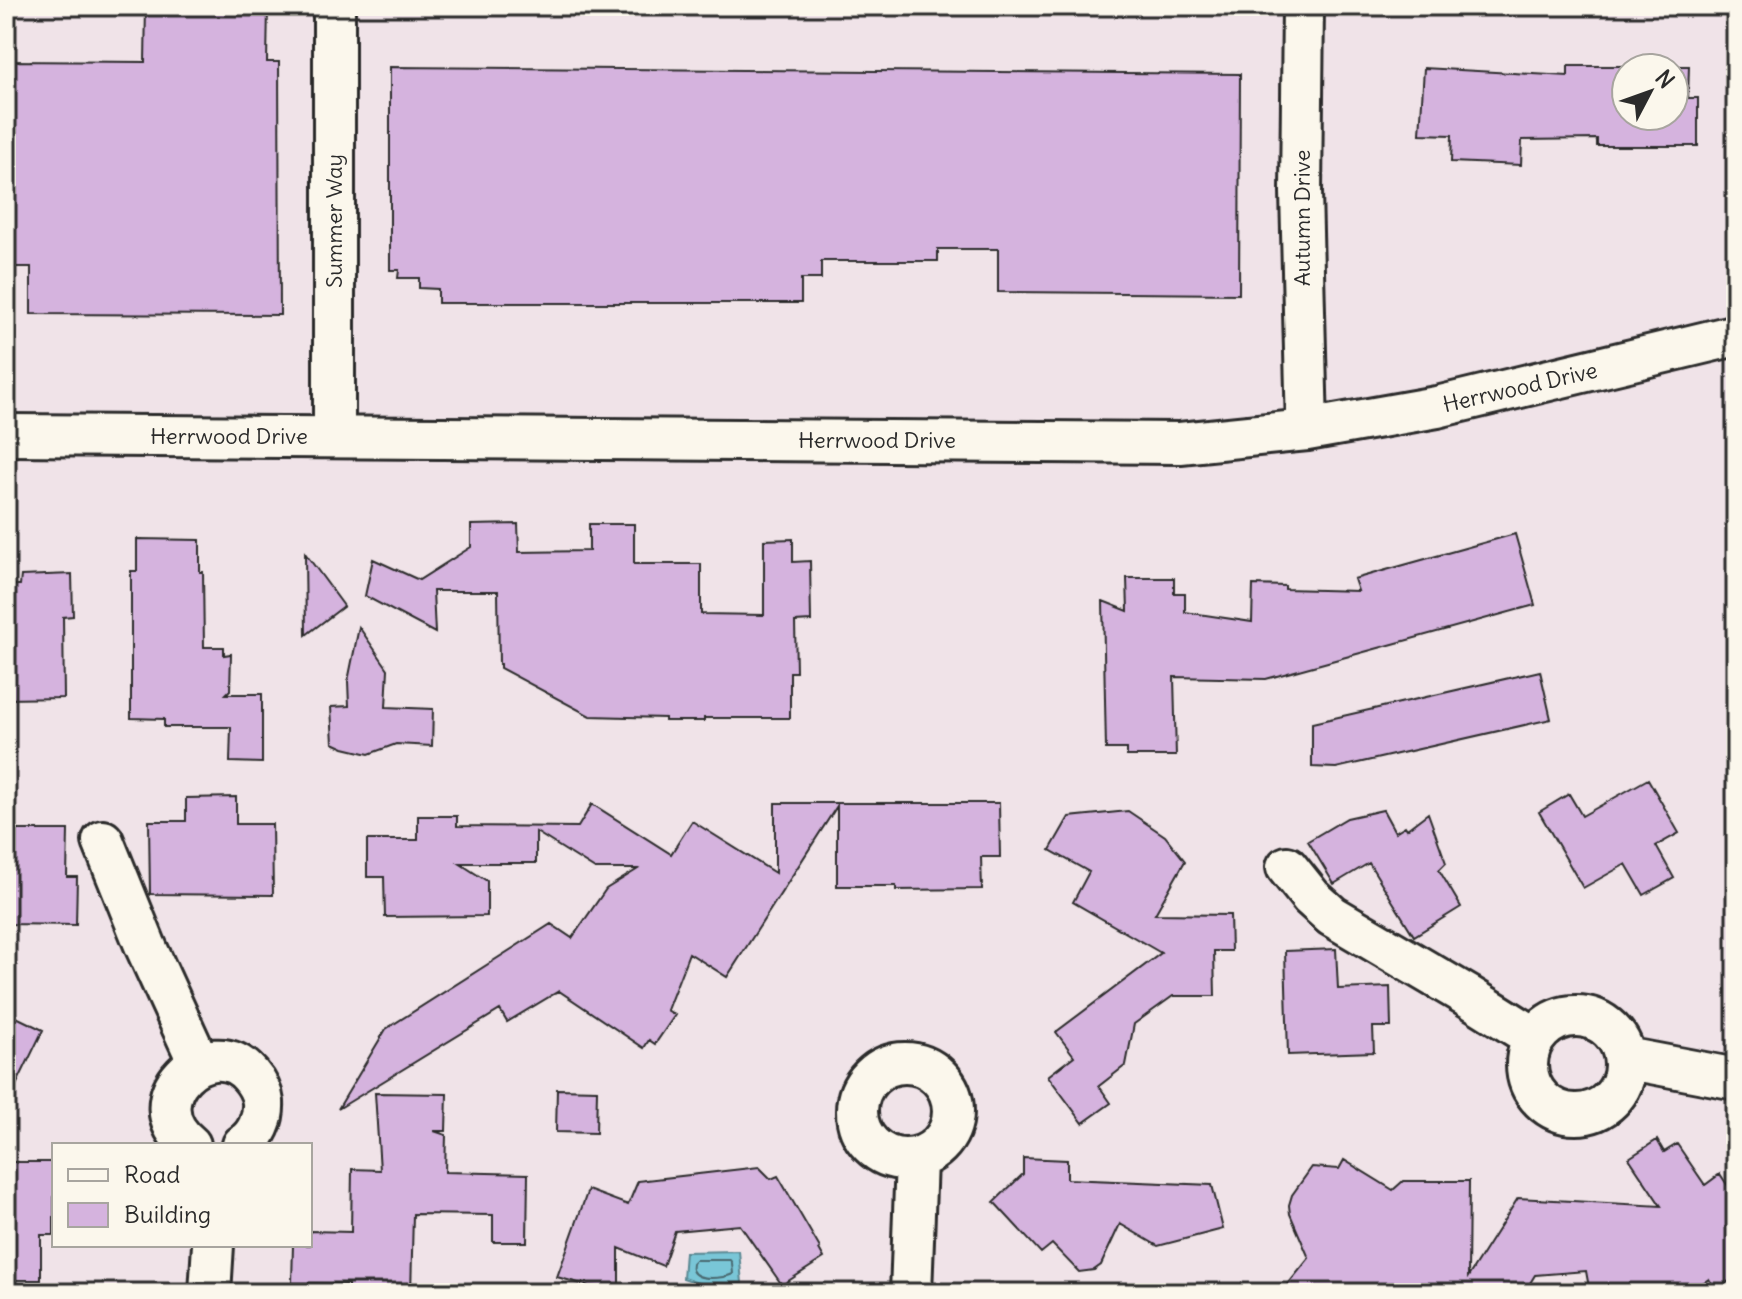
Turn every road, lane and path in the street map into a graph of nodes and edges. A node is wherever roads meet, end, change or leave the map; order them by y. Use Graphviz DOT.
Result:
graph roads {
  1 [pos="334,6"];
  2 [pos="1303,6"];
  3 [pos="1736,335"];
  4 [pos="1307,430"];
  5 [pos="6,435"];
  6 [pos="334,436"];
  7 [pos="103,841"];
  8 [pos="1287,867"];
  9 [pos="1535,1038"];
  10 [pos="1625,1058"];
  11 [pos="199,1063"];
  12 [pos="1736,1079"];
  13 [pos="188,1143"];
  14 [pos="245,1143"];
  15 [pos="916,1160"];
  16 [pos="213,1247"];
  17 [pos="210,1293"];
  18 [pos="911,1293"];
  1 -- 6 [label="street, Summer Way"];
  2 -- 4 [label="street, Autumn Drive"];
  3 -- 4 [label="street, Herrwood Drive"];
  4 -- 6 [label="street, Herrwood Drive"];
  5 -- 6 [label="street, Herrwood Drive"];
  7 -- 11 [label="street"];
  8 -- 9 [label="street"];
  9 -- 10 [label="street"];
  9 -- 10 [label="street"];
  10 -- 12 [label="street"];
  11 -- 13 [label="street"];
  11 -- 14 [label="street"];
  15 -- 18 [label="street"];
  16 -- 17 [label="street"];
}
